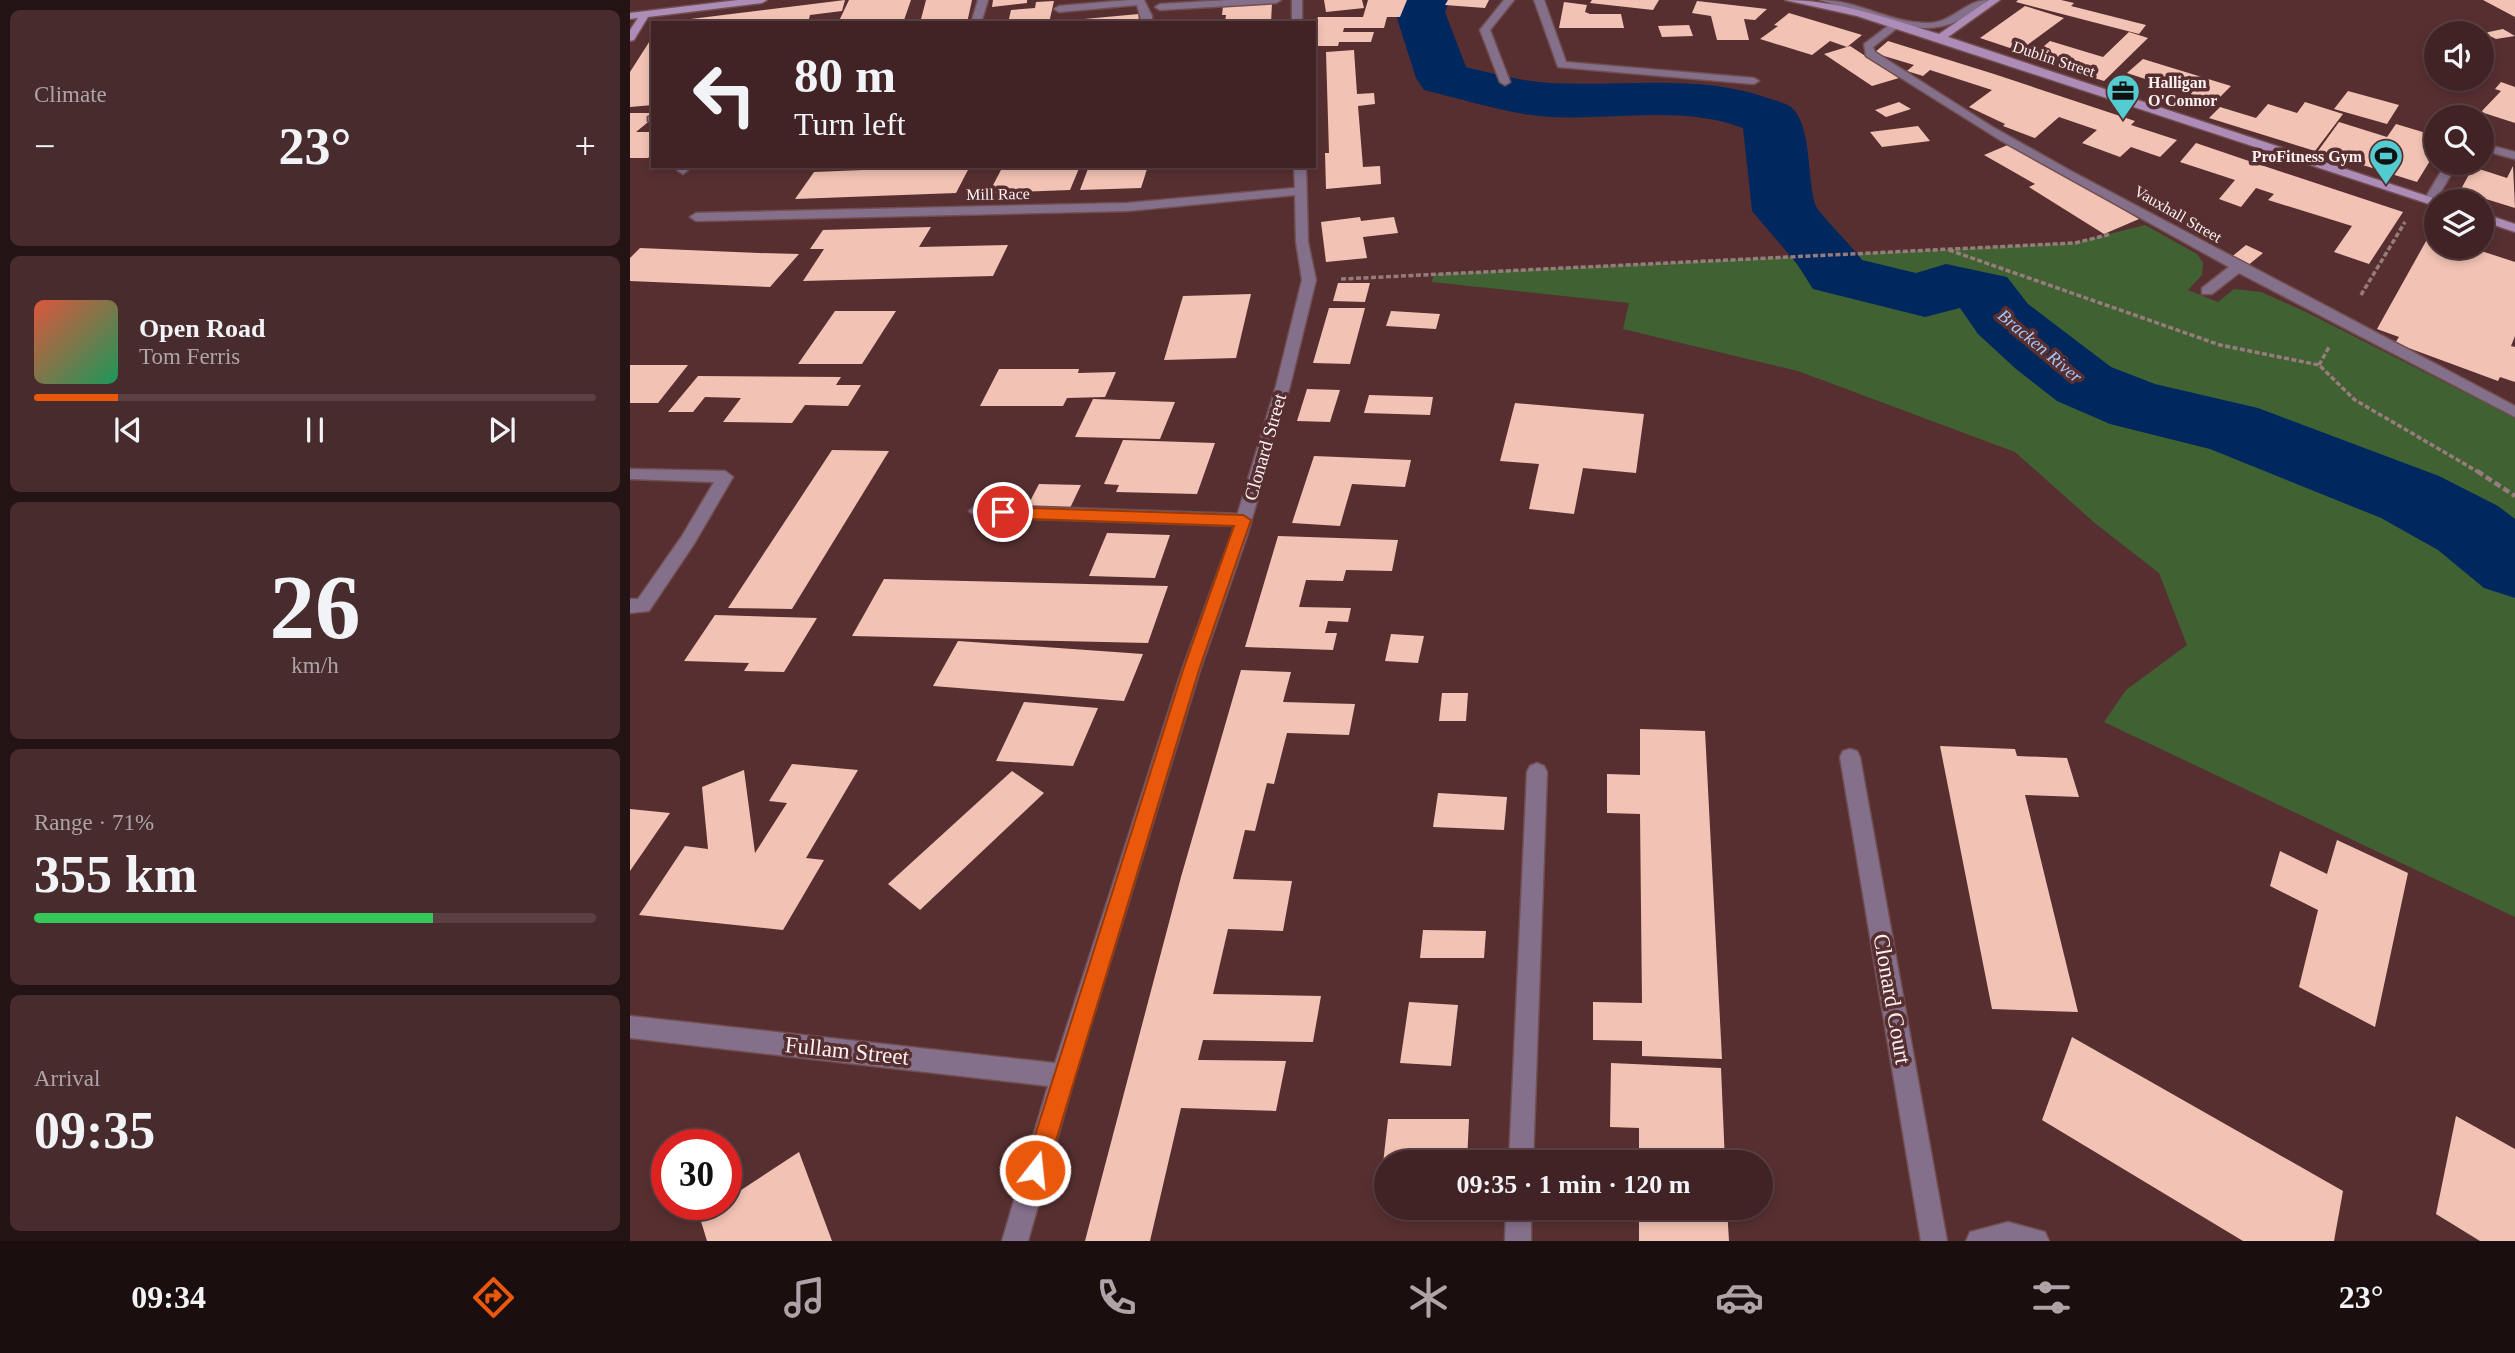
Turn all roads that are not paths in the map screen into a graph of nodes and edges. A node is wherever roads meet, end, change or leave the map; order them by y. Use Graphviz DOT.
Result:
graph roads {
  1 [pos="762,0"];
  2 [pos="983,0"];
  3 [pos="1276,0"];
  4 [pos="1297,0"];
  5 [pos="1509,0"];
  6 [pos="1539,0"];
  7 [pos="1790,0"];
  8 [pos="1983,0"];
  9 [pos="1996,0"];
  10 [pos="1139,1"];
  11 [pos="1826,1"];
  12 [pos="1160,7"];
  13 [pos="1059,9"];
  14 [pos="645,14"];
  15 [pos="630,16"];
  16 [pos="977,21"];
  17 [pos="1147,21"];
  18 [pos="1297,21"];
  19 [pos="1896,25"];
  20 [pos="630,38"];
  21 [pos="1940,38"];
  22 [pos="1754,81"];
  23 [pos="1504,82"];
  24 [pos="2494,150"];
  25 [pos="2515,156"];
  26 [pos="1300,168"];
  27 [pos="1300,191"];
  28 [pos="2424,198"];
  29 [pos="696,217"];
  30 [pos="2494,221"];
  31 [pos="2515,228"];
  32 [pos="2238,267"];
  33 [pos="2207,291"];
  34 [pos="2515,412"];
  35 [pos="630,474"];
  36 [pos="976,512"];
  37 [pos="1243,520"];
  38 [pos="630,606"];
  39 [pos="1850,757"];
  40 [pos="1537,772"];
  41 [pos="630,1027"];
  42 [pos="1063,1076"];
  43 [pos="1521,1150"];
  44 [pos="1519,1220"];
  45 [pos="1015,1241"];
  46 [pos="1518,1241"];
  47 [pos="1934,1241"];
  48 [pos="1979,1241"];
  49 [pos="2036,1241"];
  1 -- 14 [label="main road"];
  2 -- 16 [label="street"];
  3 -- 12 [label="street"];
  4 -- 18 [label="street"];
  5 -- 23 [label="street"];
  6 -- 22 [label="street"];
  7 -- 11 [label="main road, Dublin Street"];
  8 -- 11 [label="street"];
  9 -- 21 [label="main road"];
  10 -- 13 [label="street"];
  10 -- 17 [label="street"];
  11 -- 19 [label="main road, Dublin Street"];
  14 -- 15 [label="main road"];
  14 -- 20 [label="main road"];
  19 -- 21 [label="main road, Dublin Street"];
  19 -- 32 [label="street, Vauxhall Street"];
  21 -- 28 [label="main road, Dublin Street"];
  24 -- 25 [label="street"];
  26 -- 27 [label="street, Clonard Street"];
  27 -- 29 [label="street, Mill Race"];
  27 -- 37 [label="street, Clonard Street"];
  30 -- 31 [label="main road"];
  32 -- 33 [label="street"];
  32 -- 34 [label="street, Vauxhall Street"];
  35 -- 38 [label="street"];
  36 -- 37 [label="street"];
  37 -- 42 [label="street, Clonard Street"];
  39 -- 47 [label="street, Clonard Court"];
  40 -- 43 [label="street"];
  41 -- 42 [label="street, Fullam Street"];
  42 -- 45 [label="street, Clonard Street"];
  44 -- 46 [label="street"];
  48 -- 49 [label="street"];
}
